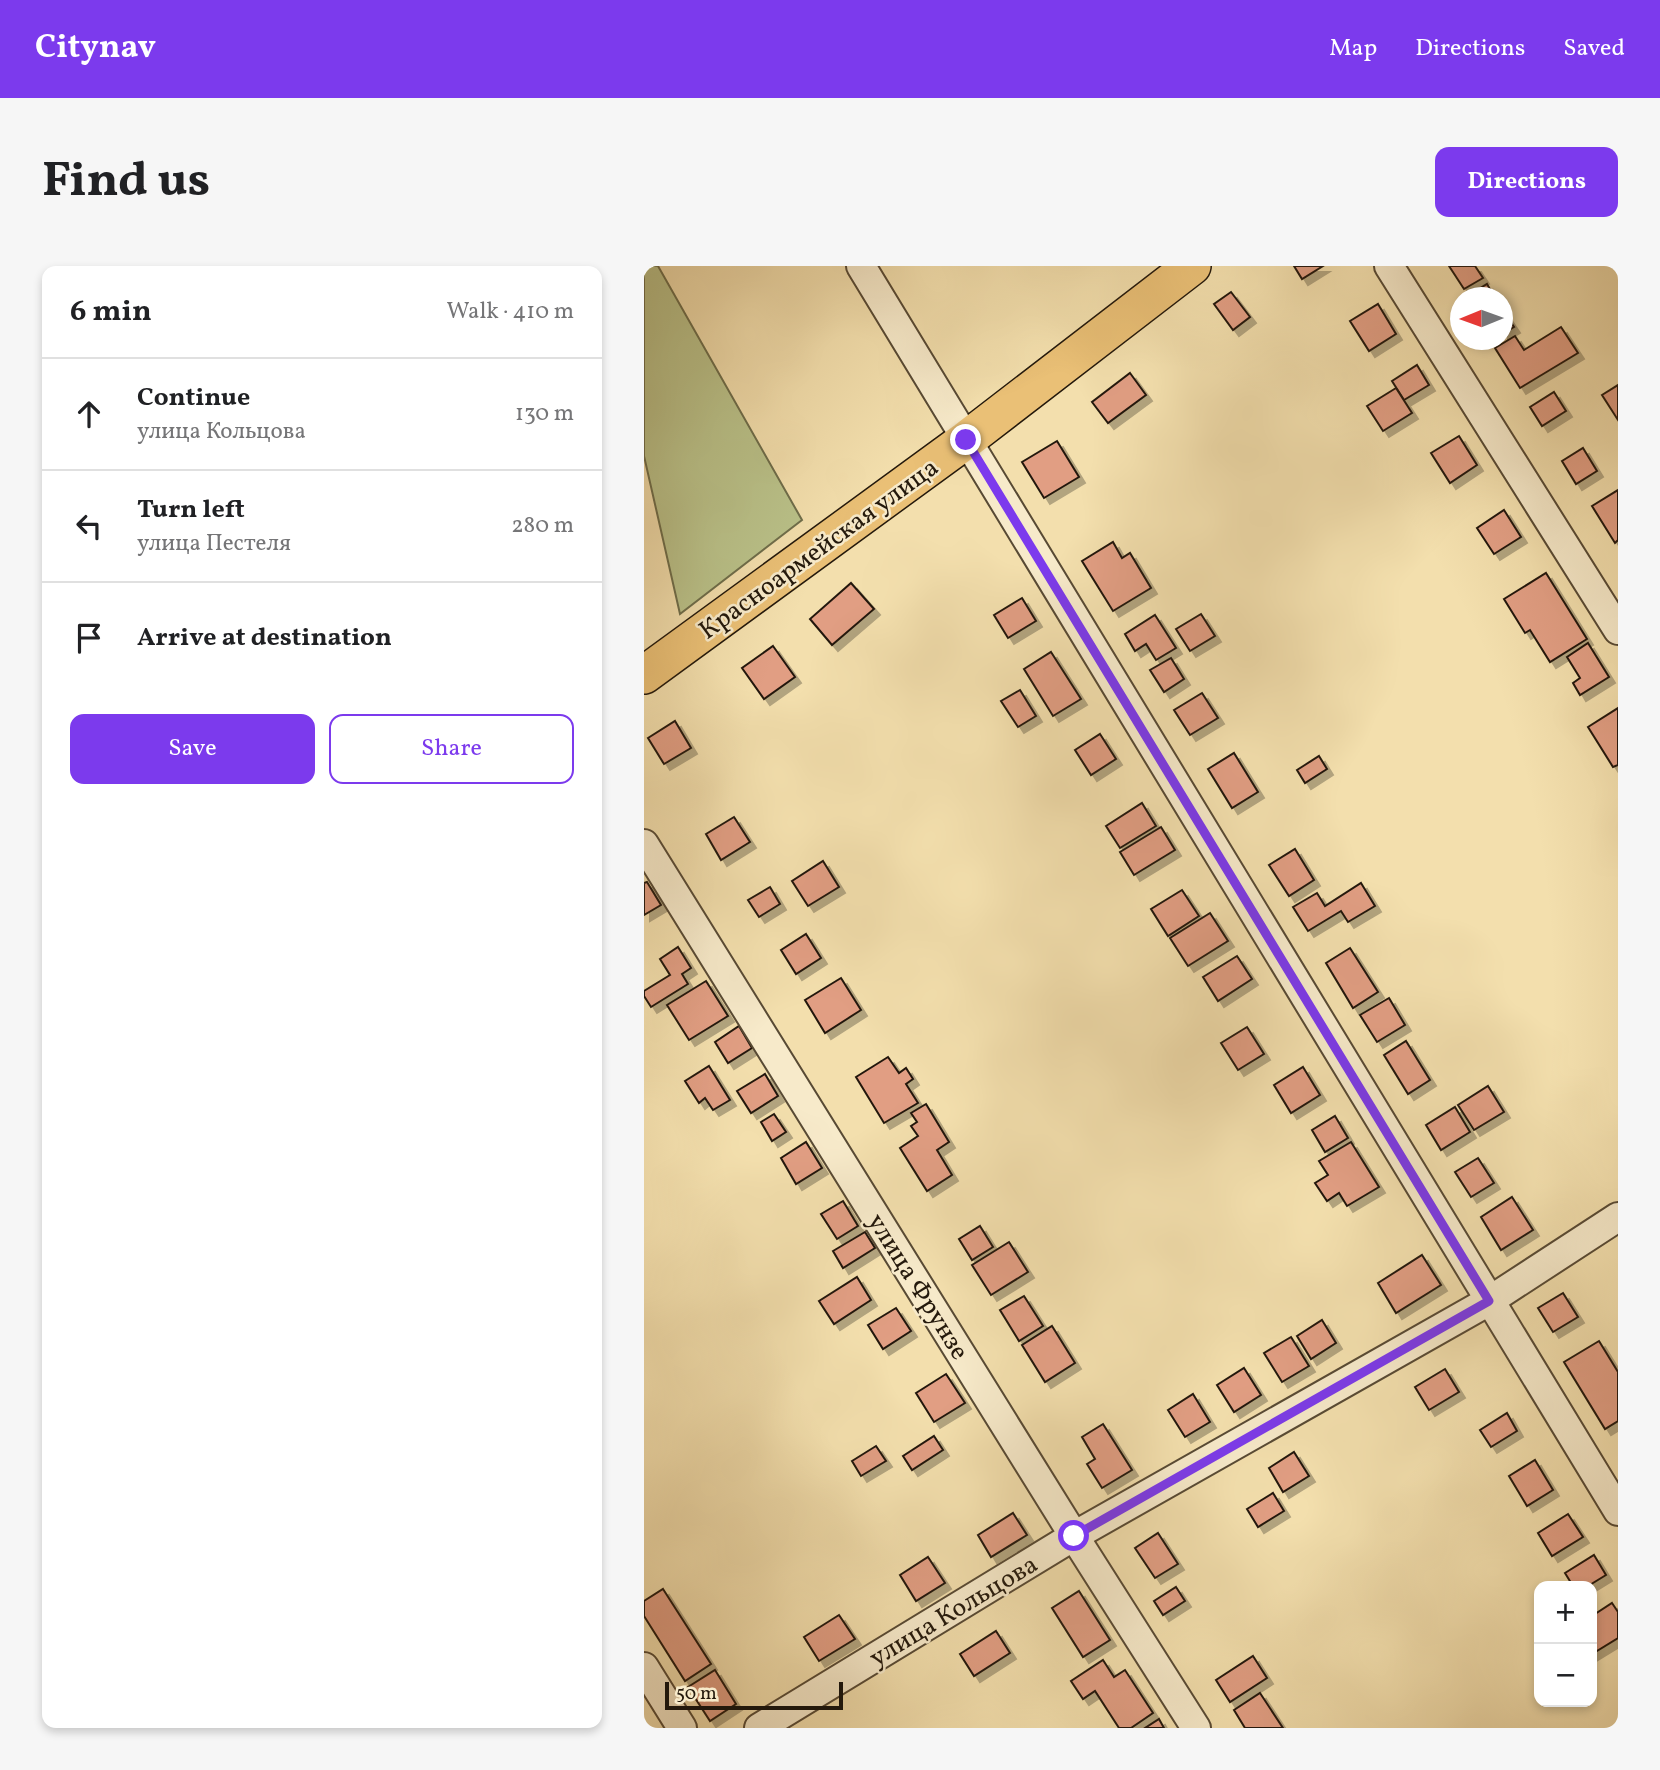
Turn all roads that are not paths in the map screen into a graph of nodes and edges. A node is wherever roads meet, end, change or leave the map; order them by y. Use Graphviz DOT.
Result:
graph roads {
  1 [pos="862,266"];
  2 [pos="1192,266"];
  3 [pos="1389,266"];
  4 [pos="966,440"];
  5 [pos="1618,630"];
  6 [pos="647,666"];
  7 [pos="644,844"];
  8 [pos="1618,1217"];
  9 [pos="1489,1301"];
  10 [pos="1618,1511"];
  11 [pos="1074,1536"];
  12 [pos="644,1667"];
  13 [pos="682,1728"];
  14 [pos="759,1728"];
  15 [pos="1196,1728"];
  1 -- 4 [label="street"];
  2 -- 4 [label="main road, Красноармейская улица"];
  3 -- 5 [label="street"];
  4 -- 6 [label="main road, Красноармейская улица"];
  4 -- 9 [label="street"];
  7 -- 11 [label="street, улица Фрунзе"];
  8 -- 9 [label="street, улица Кольцова"];
  9 -- 10 [label="street"];
  9 -- 11 [label="street, улица Кольцова"];
  11 -- 14 [label="street, улица Кольцова"];
  11 -- 15 [label="street, улица Фрунзе"];
  12 -- 13 [label="street"];
}
